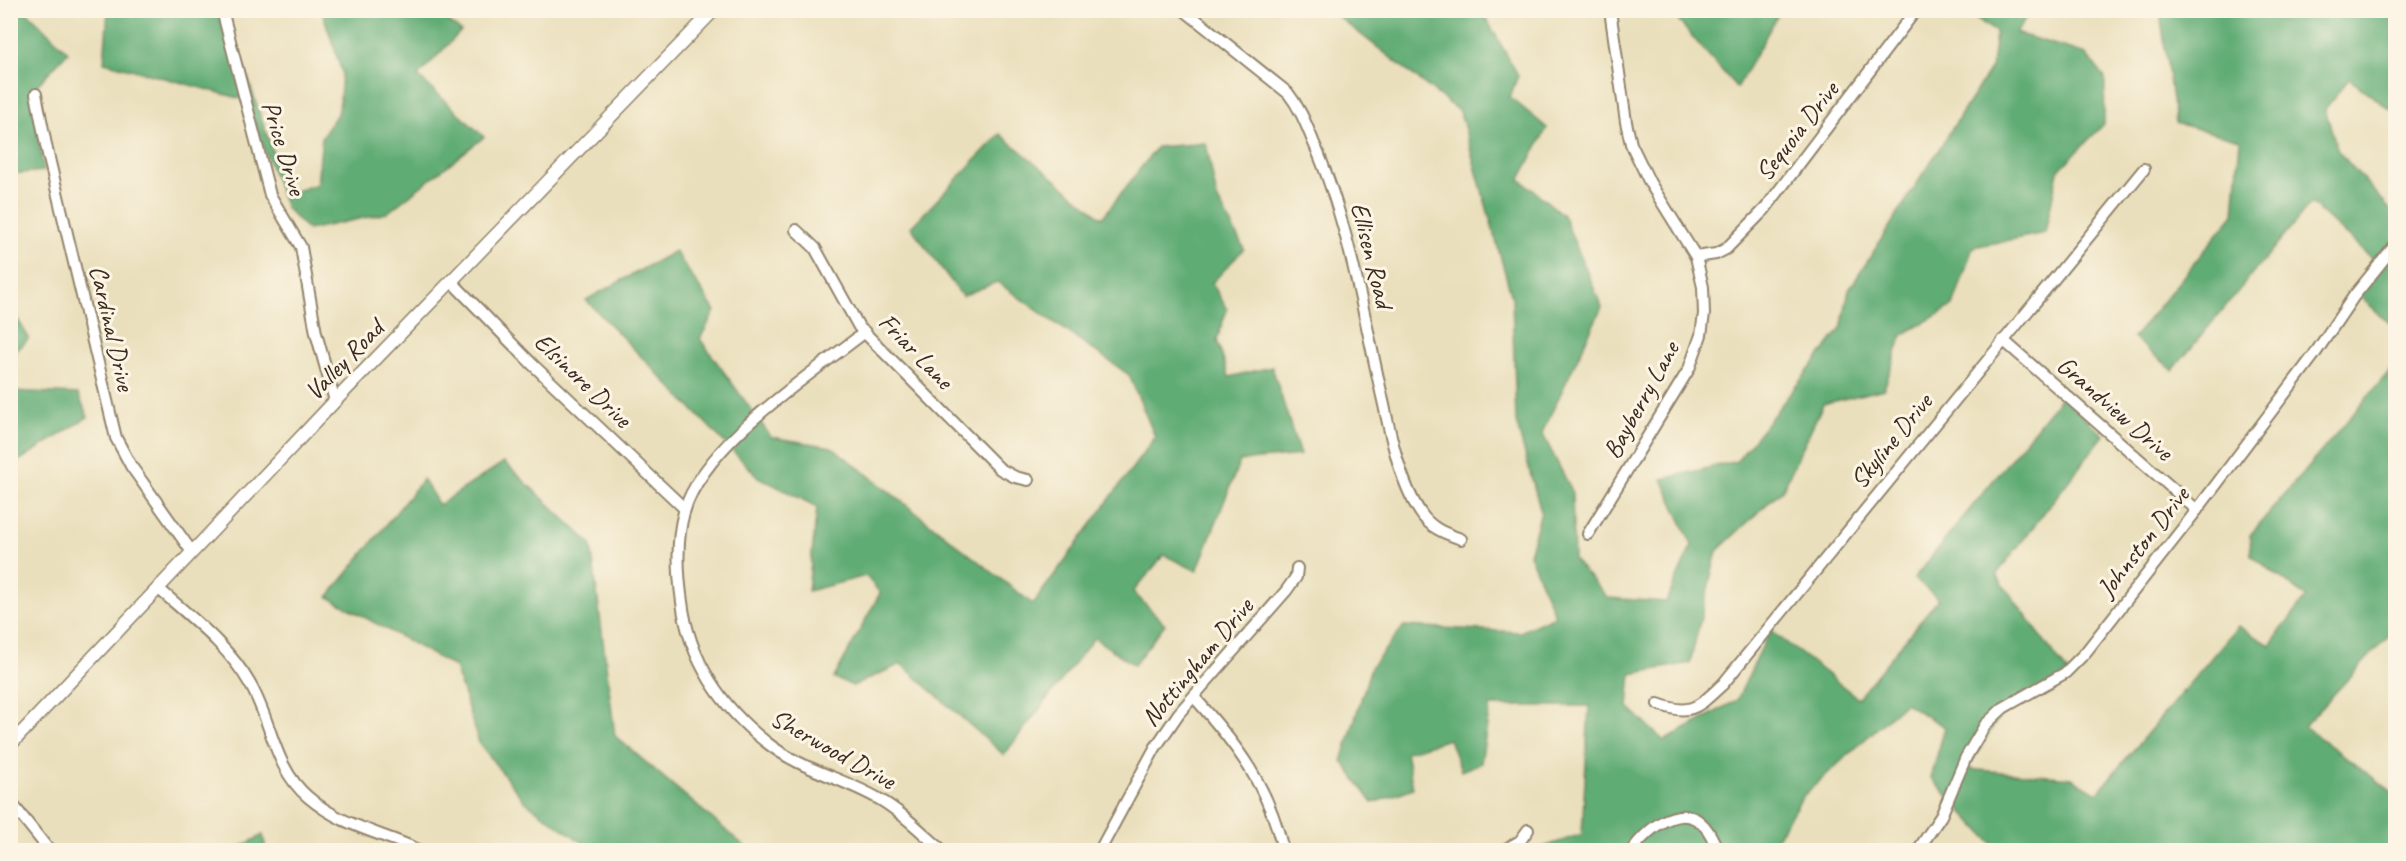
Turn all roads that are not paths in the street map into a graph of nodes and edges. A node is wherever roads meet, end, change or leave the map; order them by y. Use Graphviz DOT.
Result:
graph roads {
  1 [pos="222,10"];
  2 [pos="714,10"];
  3 [pos="1184,10"];
  4 [pos="1610,10"];
  5 [pos="1916,10"];
  6 [pos="36,94"];
  7 [pos="2144,169"];
  8 [pos="796,230"];
  9 [pos="2396,244"];
  10 [pos="1696,257"];
  11 [pos="451,281"];
  12 [pos="865,332"];
  13 [pos="2003,340"];
  14 [pos="334,401"];
  15 [pos="1028,480"];
  16 [pos="685,509"];
  17 [pos="2197,510"];
  18 [pos="1588,534"];
  19 [pos="1461,539"];
  20 [pos="192,552"];
  21 [pos="1297,568"];
  22 [pos="158,588"];
  23 [pos="1194,697"];
  24 [pos="1658,704"];
  25 [pos="10,745"];
  26 [pos="10,801"];
  27 [pos="1528,830"];
  28 [pos="49,850"];
  29 [pos="419,850"];
  30 [pos="942,850"];
  31 [pos="1100,850"];
  32 [pos="1283,850"];
  33 [pos="1504,850"];
  34 [pos="1632,850"];
  35 [pos="1717,850"];
  36 [pos="1918,850"];
  1 -- 14 [label="street, Price Drive"];
  2 -- 11 [label="main road, Valley Road"];
  3 -- 19 [label="street, Ellisen Road"];
  4 -- 10 [label="street, Bayberry Lane"];
  5 -- 10 [label="street, Sequoia Drive"];
  6 -- 20 [label="street, Cardinal Drive"];
  7 -- 13 [label="street, Skyline Drive"];
  8 -- 12 [label="street, Friar Lane"];
  9 -- 17 [label="street, Johnston Drive"];
  10 -- 18 [label="street, Bayberry Lane"];
  11 -- 14 [label="main road, Valley Road"];
  11 -- 16 [label="street, Elsinore Drive"];
  12 -- 15 [label="street, Friar Lane"];
  12 -- 16 [label="street, Sherwood Drive"];
  13 -- 17 [label="street, Grandview Drive"];
  13 -- 24 [label="street, Skyline Drive"];
  14 -- 20 [label="main road, Valley Road"];
  16 -- 30 [label="street, Sherwood Drive"];
  17 -- 36 [label="street, Johnston Drive"];
  20 -- 22 [label="main road, Valley Road"];
  21 -- 23 [label="street, Nottingham Drive"];
  22 -- 25 [label="main road, Valley Road"];
  22 -- 29 [label="street"];
  23 -- 31 [label="street, Nottingham Drive"];
  23 -- 32 [label="street"];
  26 -- 28 [label="street"];
  27 -- 33 [label="street"];
  34 -- 35 [label="street"];
}
